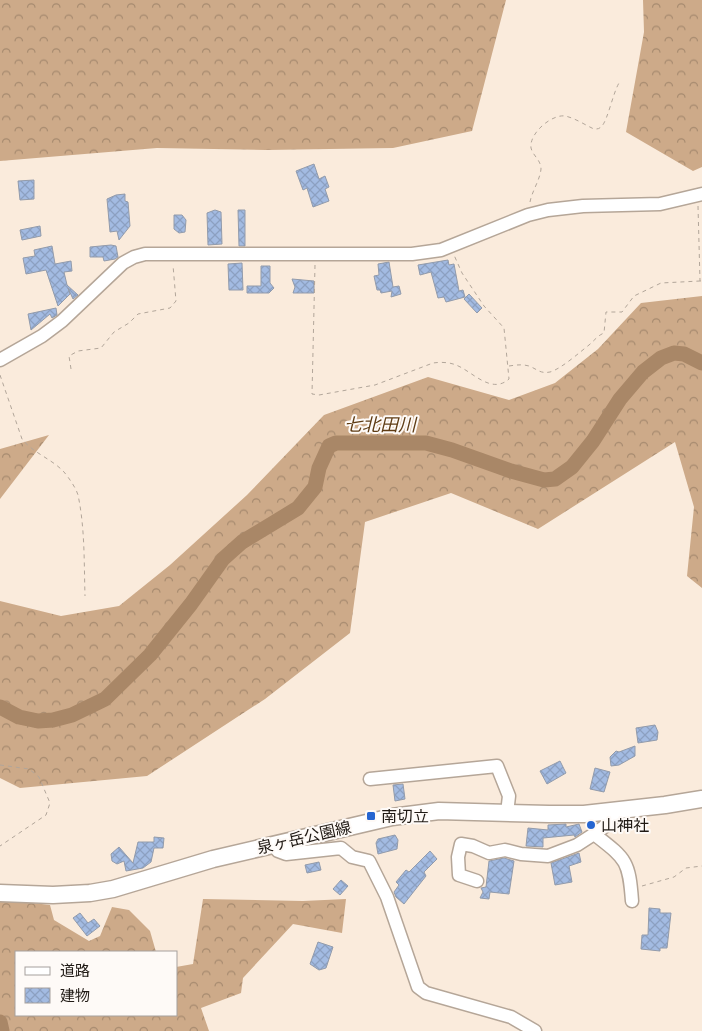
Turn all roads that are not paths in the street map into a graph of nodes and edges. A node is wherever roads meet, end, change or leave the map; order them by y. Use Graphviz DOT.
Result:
graph roads {
  1 [pos="701,196"];
  2 [pos="0,360"];
  3 [pos="370,779"];
  4 [pos="702,798"];
  5 [pos="616,811"];
  6 [pos="507,813"];
  7 [pos="594,834"];
  8 [pos="272,844"];
  9 [pos="477,881"];
  10 [pos="0,893"];
  11 [pos="632,896"];
  12 [pos="534,1031"];
  1 -- 2 [label="street"];
  3 -- 6 [label="street"];
  4 -- 5 [label="main road, 泉ヶ岳公園線"];
  5 -- 6 [label="main road, 泉ヶ岳公園線"];
  5 -- 7 [label="street"];
  6 -- 8 [label="main road, 泉ヶ岳公園線"];
  7 -- 9 [label="street"];
  7 -- 11 [label="street"];
  8 -- 10 [label="main road, 泉ヶ岳公園線"];
  8 -- 12 [label="street"];
}
